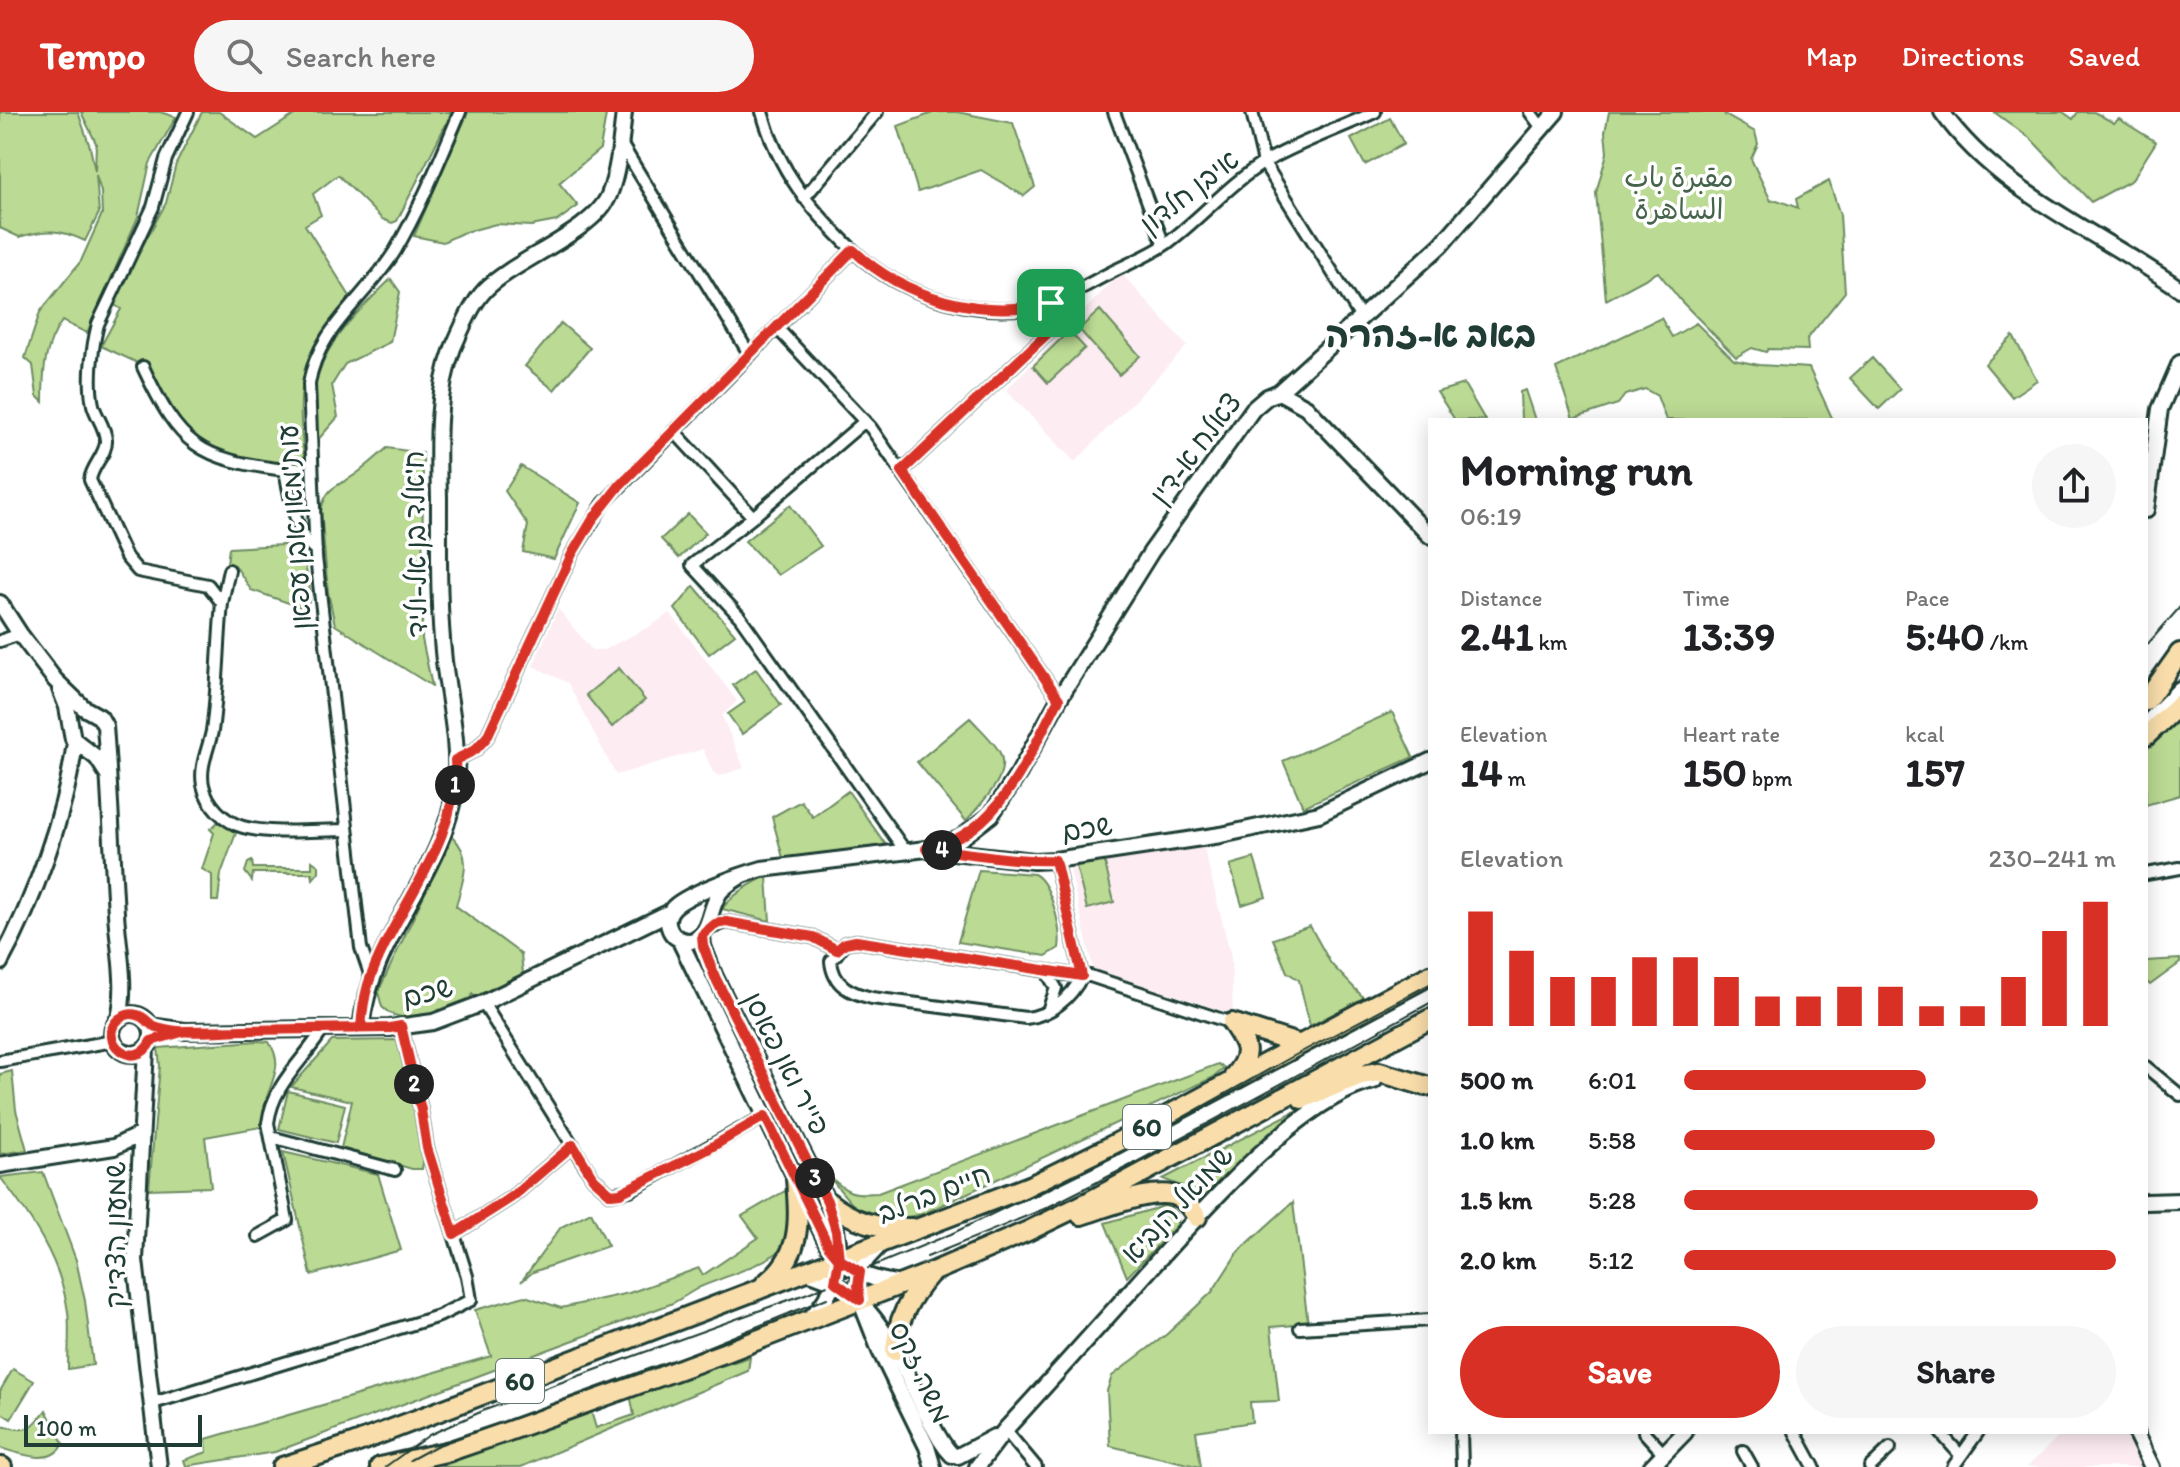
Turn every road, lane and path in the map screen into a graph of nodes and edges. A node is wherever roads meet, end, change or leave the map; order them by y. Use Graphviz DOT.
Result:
graph roads {
  1 [pos="188,112"];
  2 [pos="460,112"];
  3 [pos="624,112"];
  4 [pos="762,112"];
  5 [pos="877,112"];
  6 [pos="1114,112"];
  7 [pos="1252,112"];
  8 [pos="1375,112"];
  9 [pos="1530,112"];
  10 [pos="1556,112"];
  11 [pos="1942,112"];
  12 [pos="1542,128"];
  13 [pos="620,142"];
  14 [pos="1264,163"];
  15 [pos="804,198"];
  16 [pos="1164,245"];
  17 [pos="853,250"];
  18 [pos="2179,289"];
  19 [pos="1051,303"];
  20 [pos="1360,316"];
  21 [pos="777,328"];
  22 [pos="750,355"];
  23 [pos="143,367"];
  24 [pos="2178,369"];
  25 [pos="1279,392"];
  26 [pos="865,421"];
  27 [pos="674,431"];
  28 [pos="902,471"];
  29 [pos="2148,496"];
  30 [pos="753,517"];
  31 [pos="1428,534"];
  32 [pos="316,550"];
  33 [pos="229,570"];
  34 [pos="0,603"];
  35 [pos="222,603"];
  36 [pos="20,634"];
  37 [pos="0,641"];
  38 [pos="2180,653"];
  39 [pos="2180,668"];
  40 [pos="55,680"];
  41 [pos="2180,689"];
  42 [pos="2148,698"];
  43 [pos="1059,699"];
  44 [pos="2148,699"];
  45 [pos="2180,704"];
  46 [pos="90,713"];
  47 [pos="2148,722"];
  48 [pos="71,726"];
  49 [pos="2148,734"];
  50 [pos="105,737"];
  51 [pos="80,745"];
  52 [pos="455,760"];
  53 [pos="1428,762"];
  54 [pos="111,782"];
  55 [pos="347,830"];
  56 [pos="926,849"];
  57 [pos="906,852"];
  58 [pos="1055,860"];
  59 [pos="2180,868"];
  60 [pos="2148,874"];
  61 [pos="741,876"];
  62 [pos="675,907"];
  63 [pos="705,929"];
  64 [pos="675,935"];
  65 [pos="620,937"];
  66 [pos="837,950"];
  67 [pos="0,963"];
  68 [pos="1046,971"];
  69 [pos="1082,976"];
  70 [pos="1428,976"];
  71 [pos="371,977"];
  72 [pos="122,982"];
  73 [pos="483,1003"];
  74 [pos="1046,1013"];
  75 [pos="135,1014"];
  76 [pos="119,1018"];
  77 [pos="1425,1022"];
  78 [pos="1232,1023"];
  79 [pos="401,1026"];
  80 [pos="324,1028"];
  81 [pos="361,1028"];
  82 [pos="149,1038"];
  83 [pos="113,1041"];
  84 [pos="1298,1044"];
  85 [pos="0,1061"];
  86 [pos="2148,1069"];
  87 [pos="1230,1081"];
  88 [pos="1428,1086"];
  89 [pos="2180,1095"];
  90 [pos="765,1116"];
  91 [pos="1221,1131"];
  92 [pos="141,1134"];
  93 [pos="271,1137"];
  94 [pos="573,1145"];
  95 [pos="0,1165"];
  96 [pos="395,1170"];
  97 [pos="796,1178"];
  98 [pos="827,1201"];
  99 [pos="2180,1201"];
  100 [pos="2148,1202"];
  101 [pos="1197,1217"];
  102 [pos="923,1228"];
  103 [pos="1028,1231"];
  104 [pos="454,1234"];
  105 [pos="258,1236"];
  106 [pos="881,1244"];
  107 [pos="839,1259"];
  108 [pos="806,1272"];
  109 [pos="860,1272"];
  110 [pos="930,1273"];
  111 [pos="835,1282"];
  112 [pos="903,1284"];
  113 [pos="758,1290"];
  114 [pos="860,1300"];
  115 [pos="1428,1320"];
  116 [pos="805,1322"];
  117 [pos="1300,1328"];
  118 [pos="895,1351"];
  119 [pos="153,1403"];
  120 [pos="1005,1430"];
  121 [pos="1461,1434"];
  122 [pos="1646,1434"];
  123 [pos="1683,1434"];
  124 [pos="1796,1434"];
  125 [pos="1942,1434"];
  126 [pos="1977,1434"];
  127 [pos="2136,1434"];
  128 [pos="1890,1448"];
  129 [pos="1743,1451"];
  130 [pos="1664,1454"];
  131 [pos="1961,1456"];
  132 [pos="959,1460"];
  133 [pos="159,1467"];
  134 [pos="282,1467"];
  135 [pos="380,1467"];
  136 [pos="933,1467"];
  137 [pos="977,1467"];
  138 [pos="1036,1467"];
  139 [pos="1462,1467"];
  140 [pos="1651,1467"];
  141 [pos="1752,1467"];
  142 [pos="1814,1467"];
  143 [pos="1870,1467"];
  144 [pos="1953,1467"];
  145 [pos="2152,1467"];
  1 -- 35 [label="street"];
  2 -- 32 [label="street, עות'מאן אבן עפאן"];
  3 -- 13 [label="street, ח'אלד בן אל-וליד"];
  4 -- 15 [label="street"];
  5 -- 15 [label="street"];
  6 -- 16 [label="street"];
  7 -- 14 [label="street"];
  8 -- 14 [label="street, איבן חלדון"];
  9 -- 12 [label="street"];
  10 -- 12 [label="street, צאלח א-דין"];
  11 -- 18 [label="street"];
  12 -- 20 [label="street, צאלח א-דין"];
  13 -- 22 [label="street"];
  13 -- 52 [label="street, ח'אלד בן אל-וליד"];
  14 -- 16 [label="street, איבן חלדון"];
  14 -- 20 [label="street"];
  15 -- 17 [label="street"];
  16 -- 19 [label="street, איבן חלדון"];
  17 -- 19 [label="street"];
  17 -- 21 [label="street"];
  19 -- 28 [label="street"];
  20 -- 25 [label="street, צאלח א-דין"];
  21 -- 22 [label="street"];
  21 -- 26 [label="street"];
  22 -- 27 [label="street"];
  23 -- 32 [label="street"];
  24 -- 29 [label="street"];
  25 -- 31 [label="street"];
  25 -- 43 [label="street, צאלח א-דין"];
  26 -- 28 [label="street"];
  26 -- 30 [label="street"];
  27 -- 30 [label="street"];
  27 -- 52 [label="street"];
  28 -- 43 [label="street"];
  30 -- 57 [label="street"];
  32 -- 55 [label="street, עות'מאן אבן עפאן"];
  33 -- 35 [label="street"];
  34 -- 36 [label="street"];
  35 -- 55 [label="street"];
  36 -- 37 [label="street"];
  36 -- 40 [label="street"];
  38 -- 42 [label="highway"];
  39 -- 44 [label="street"];
  40 -- 46 [label="street"];
  40 -- 48 [label="street"];
  41 -- 47 [label="street"];
  43 -- 56 [label="street, צאלח א-דין"];
  45 -- 49 [label="highway"];
  46 -- 48 [label="street"];
  46 -- 50 [label="street"];
  48 -- 51 [label="street"];
  50 -- 51 [label="street"];
  50 -- 54 [label="street"];
  51 -- 54 [label="street"];
  51 -- 67 [label="street"];
  52 -- 71 [label="street, ח'אלד בן אל-וליד"];
  53 -- 58 [label="street, שכם"];
  54 -- 72 [label="street"];
  55 -- 71 [label="street, עות'מאן אבן עפאן"];
  56 -- 57 [label="street, שכם"];
  56 -- 58 [label="street, שכם"];
  57 -- 61 [label="street, שכם"];
  58 -- 69 [label="street"];
  59 -- 60 [label="street"];
  61 -- 62 [label="street, שכם"];
  61 -- 63 [label="street"];
  62 -- 63 [label="street"];
  62 -- 64 [label="street"];
  62 -- 65 [label="street, שכם"];
  63 -- 64 [label="street"];
  63 -- 66 [label="street"];
  63 -- 98 [label="street, פייר ואן פאסן"];
  64 -- 65 [label="street, שכם"];
  64 -- 90 [label="street, פייר ואן פאסן"];
  65 -- 73 [label="street, שכם"];
  66 -- 68 [label="street"];
  66 -- 74 [label="street"];
  68 -- 69 [label="street"];
  68 -- 74 [label="street"];
  69 -- 74 [label="street"];
  69 -- 78 [label="street"];
  70 -- 84 [label="highway, חיים ברלב / 60"];
  71 -- 81 [label="street, ח'אלד בן אל-וליד"];
  72 -- 75 [label="street"];
  72 -- 76 [label="street"];
  73 -- 79 [label="street, שכם"];
  73 -- 94 [label="street"];
  75 -- 76 [label="street"];
  75 -- 82 [label="street"];
  76 -- 83 [label="street"];
  77 -- 91 [label="highway, 60"];
  78 -- 84 [label="highway"];
  78 -- 87 [label="highway"];
  79 -- 81 [label="street, שכם"];
  79 -- 104 [label="street"];
  80 -- 81 [label="street, שכם"];
  80 -- 82 [label="street, שכם"];
  80 -- 93 [label="street"];
  82 -- 83 [label="street"];
  82 -- 92 [label="street, שמעון הצדיק"];
  83 -- 85 [label="street"];
  84 -- 87 [label="highway, חיים ברלב / 60"];
  86 -- 89 [label="street"];
  87 -- 102 [label="highway, חיים ברלב / 60"];
  88 -- 91 [label="highway"];
  88 -- 101 [label="street, שמואל הנביא"];
  90 -- 94 [label="street"];
  90 -- 97 [label="street, פייר ואן פאסן"];
  91 -- 103 [label="highway, 60"];
  92 -- 95 [label="street"];
  92 -- 119 [label="street, שמעון הצדיק"];
  93 -- 96 [label="street"];
  93 -- 105 [label="street"];
  94 -- 104 [label="street"];
  97 -- 107 [label="street, פייר ואן פאסן"];
  97 -- 113 [label="highway"];
  98 -- 102 [label="highway"];
  98 -- 107 [label="street, פייר ואן פאסן"];
  99 -- 100 [label="street"];
  101 -- 103 [label="highway"];
  101 -- 120 [label="street, שמואל הנביא"];
  102 -- 106 [label="highway, חיים ברלב / 60"];
  103 -- 110 [label="highway, 60"];
  104 -- 119 [label="street"];
  106 -- 107 [label="highway, חיים ברלב / 60"];
  106 -- 109 [label="street"];
  107 -- 108 [label="highway, חיים ברלב / 60"];
  107 -- 109 [label="street, פייר ואן פאסן"];
  107 -- 111 [label="street, פייר ואן פאסן"];
  108 -- 111 [label="street, משה זקס"];
  108 -- 113 [label="highway, חיים ברלב / 60"];
  109 -- 112 [label="street, פייר ואן פאסן"];
  109 -- 114 [label="street, משה זקס"];
  110 -- 112 [label="highway, 60"];
  110 -- 118 [label="highway"];
  111 -- 114 [label="street, משה זקס"];
  111 -- 116 [label="street, פייר ואן פאסן"];
  112 -- 114 [label="highway, 60"];
  113 -- 134 [label="highway, חיים ברלב / 60"];
  114 -- 116 [label="highway, 60"];
  114 -- 118 [label="street, משה זקס"];
  114 -- 136 [label="street, משה זקס"];
  115 -- 117 [label="street"];
  116 -- 135 [label="highway, 60"];
  118 -- 132 [label="street, משה זקס"];
  119 -- 133 [label="street, שמעון הצדיק"];
  120 -- 132 [label="street, שמואל הנביא"];
  120 -- 137 [label="street, שמואל הנביא"];
  120 -- 138 [label="street"];
  121 -- 139 [label="street"];
  122 -- 130 [label="street"];
  123 -- 130 [label="street"];
  124 -- 142 [label="street"];
  125 -- 131 [label="street"];
  126 -- 131 [label="street"];
  127 -- 145 [label="street"];
  128 -- 143 [label="street"];
  129 -- 141 [label="street"];
  130 -- 140 [label="street"];
  131 -- 144 [label="street"];
  132 -- 136 [label="street, שמואל הנביא"];
}
